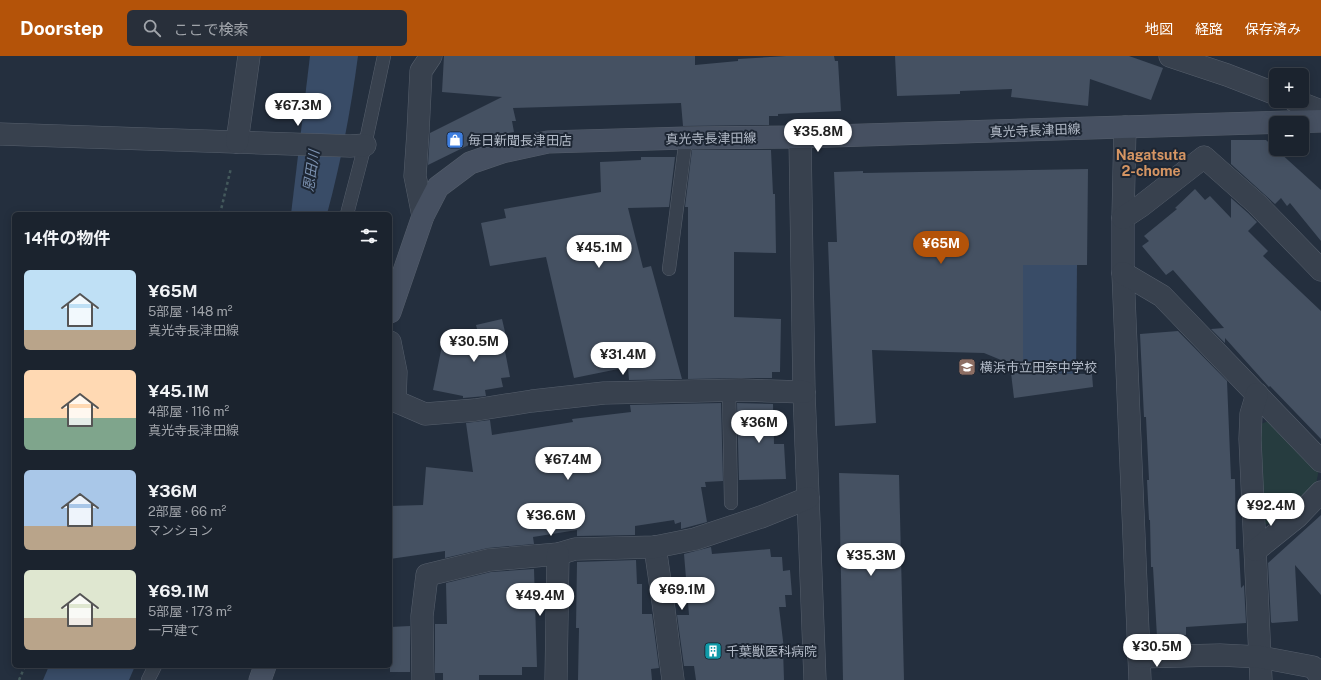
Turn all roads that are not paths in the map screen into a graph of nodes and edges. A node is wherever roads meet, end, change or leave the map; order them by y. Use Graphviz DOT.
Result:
graph roads {
  1 [pos="249,56"];
  2 [pos="384,56"];
  3 [pos="431,56"];
  4 [pos="1170,56"];
  5 [pos="1269,91"];
  6 [pos="1309,106"];
  7 [pos="1321,111"];
  8 [pos="1321,121"];
  9 [pos="1125,127"];
  10 [pos="0,134"];
  11 [pos="800,137"];
  12 [pos="686,138"];
  13 [pos="241,142"];
  14 [pos="357,145"];
  15 [pos="347,212"];
  16 [pos="423,216"];
  17 [pos="1123,218"];
  18 [pos="669,269"];
  19 [pos="1321,270"];
  20 [pos="1123,273"];
  21 [pos="392,306"];
  22 [pos="392,352"];
  23 [pos="729,390"];
  24 [pos="804,392"];
  25 [pos="1257,394"];
  26 [pos="1321,461"];
  27 [pos="1321,492"];
  28 [pos="808,498"];
  29 [pos="731,503"];
  30 [pos="655,547"];
  31 [pos="1256,550"];
  32 [pos="558,554"];
  33 [pos="1139,657"];
  34 [pos="1260,657"];
  35 [pos="154,668"];
  36 [pos="264,668"];
  37 [pos="1318,668"];
  38 [pos="148,680"];
  39 [pos="260,680"];
  40 [pos="423,680"];
  41 [pos="556,680"];
  42 [pos="672,680"];
  43 [pos="814,680"];
  44 [pos="1140,680"];
  45 [pos="1261,680"];
  1 -- 13 [label="street"];
  2 -- 14 [label="lane"];
  3 -- 16 [label="street"];
  4 -- 5 [label="street"];
  6 -- 7 [label="street"];
  8 -- 9 [label="main road, 真光寺長津田線"];
  9 -- 11 [label="main road, 真光寺長津田線"];
  9 -- 17 [label="street"];
  10 -- 13 [label="street"];
  11 -- 12 [label="main road, 真光寺長津田線"];
  11 -- 24 [label="street"];
  12 -- 16 [label="main road, 真光寺長津田線"];
  12 -- 18 [label="lane"];
  13 -- 14 [label="street"];
  14 -- 15 [label="lane"];
  16 -- 21 [label="main road, 真光寺長津田線"];
  17 -- 19 [label="street"];
  17 -- 20 [label="street"];
  20 -- 25 [label="street"];
  20 -- 33 [label="street"];
  22 -- 23 [label="street"];
  23 -- 24 [label="street"];
  23 -- 29 [label="lane"];
  24 -- 28 [label="street"];
  25 -- 26 [label="street"];
  25 -- 31 [label="street"];
  27 -- 31 [label="street"];
  28 -- 30 [label="street"];
  28 -- 43 [label="street"];
  30 -- 32 [label="street"];
  30 -- 42 [label="street"];
  31 -- 34 [label="street"];
  32 -- 40 [label="street"];
  32 -- 41 [label="street"];
  33 -- 34 [label="street"];
  33 -- 44 [label="street"];
  34 -- 37 [label="street"];
  34 -- 45 [label="street"];
  35 -- 38 [label="lane"];
  36 -- 39 [label="main road"];
}
